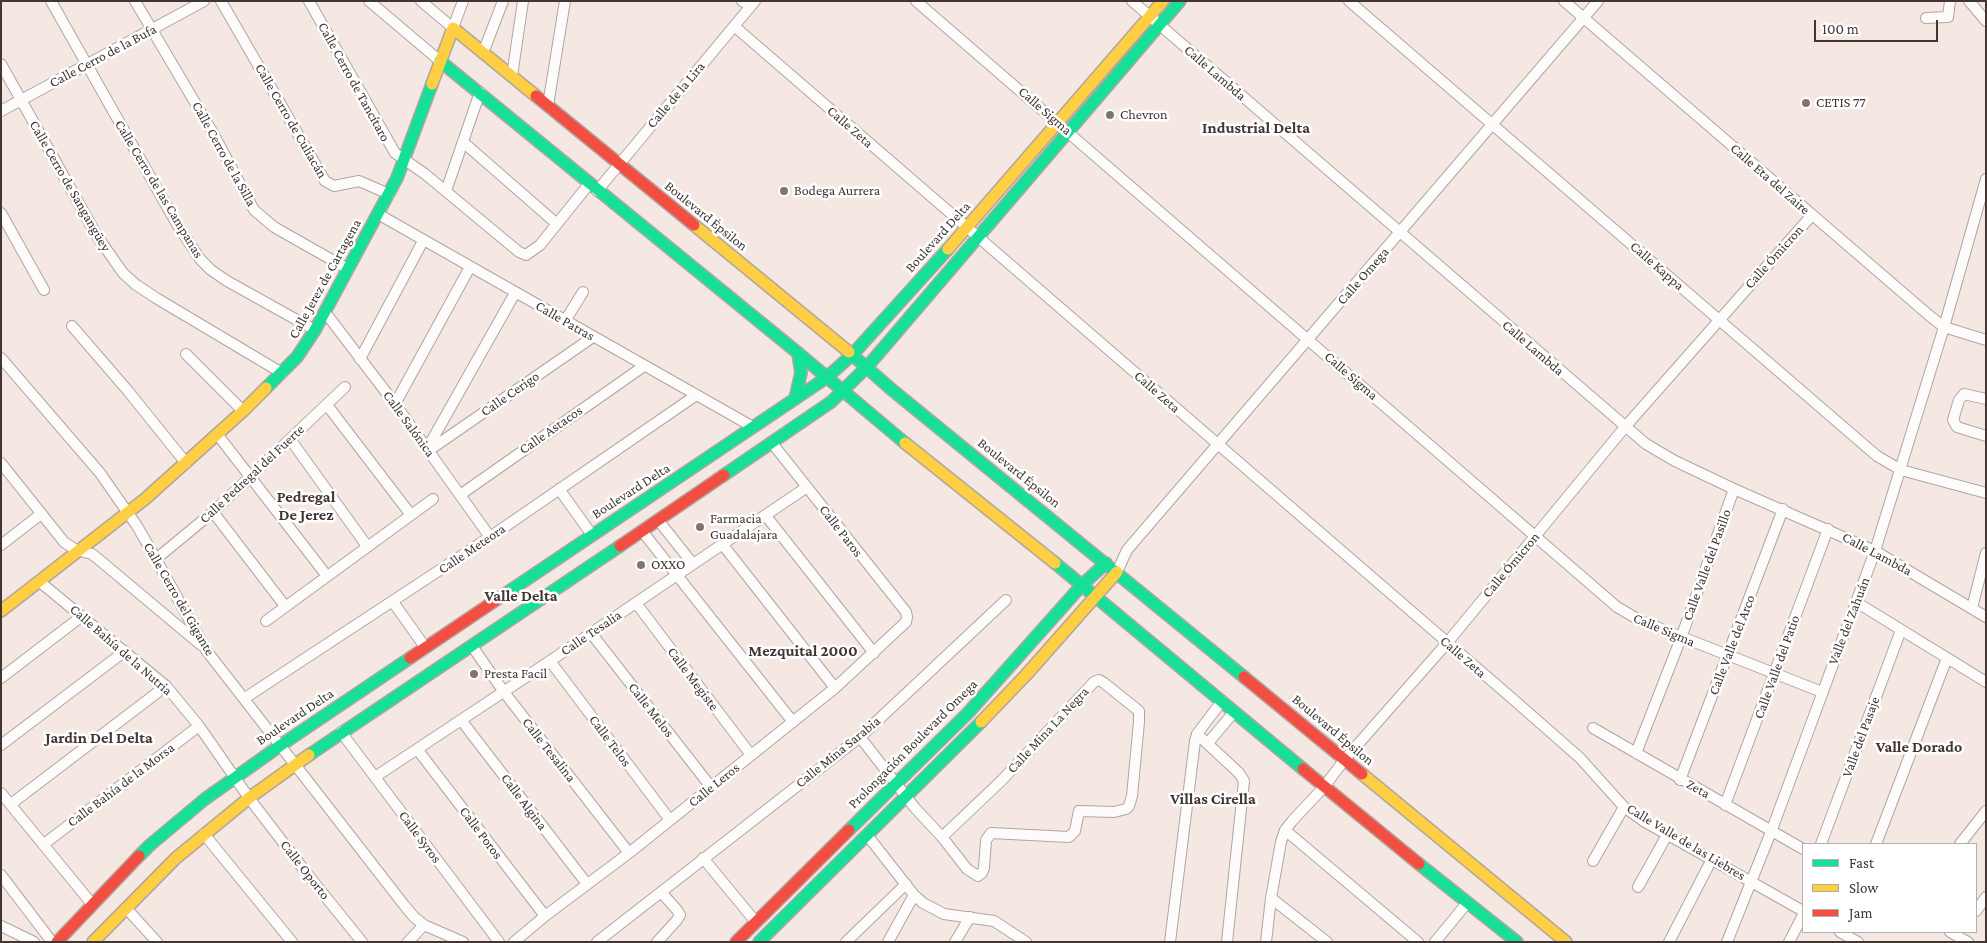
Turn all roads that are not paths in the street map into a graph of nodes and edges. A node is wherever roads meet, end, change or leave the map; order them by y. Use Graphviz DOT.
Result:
graph roads {
  1 [pos="51,1"];
  2 [pos="136,1"];
  3 [pos="204,1"];
  4 [pos="221,1"];
  5 [pos="309,1"];
  6 [pos="369,1"];
  7 [pos="421,1"];
  8 [pos="463,1"];
  9 [pos="503,1"];
  10 [pos="522,1"];
  11 [pos="565,1"];
  12 [pos="742,1"];
  13 [pos="916,1"];
  14 [pos="1132,1"];
  15 [pos="1163,1"];
  16 [pos="1180,1"];
  17 [pos="1348,1"];
  18 [pos="1564,1"];
  19 [pos="1598,1"];
  20 [pos="1950,1"];
  21 [pos="1969,1"];
  22 [pos="753,4"];
  23 [pos="1149,17"];
  24 [pos="1584,18"];
  25 [pos="1926,18"];
  26 [pos="1986,21"];
  27 [pos="1160,25"];
  28 [pos="734,26"];
  29 [pos="452,28"];
  30 [pos="152,30"];
  31 [pos="483,53"];
  32 [pos="440,61"];
  33 [pos="1,64"];
  34 [pos="87,65"];
  35 [pos="512,76"];
  36 [pos="480,92"];
  37 [pos="22,100"];
  38 [pos="548,105"];
  39 [pos="1,111"];
  40 [pos="1058,123"];
  41 [pos="1492,124"];
  42 [pos="1068,131"];
  43 [pos="463,142"];
  44 [pos="404,160"];
  45 [pos="618,164"];
  46 [pos="1986,179"];
  47 [pos="593,187"];
  48 [pos="446,191"];
  49 [pos="389,194"];
  50 [pos="1,213"];
  51 [pos="378,214"];
  52 [pos="1812,215"];
  53 [pos="557,224"];
  54 [pos="967,228"];
  55 [pos="1400,233"];
  56 [pos="977,238"];
  57 [pos="423,241"];
  58 [pos="470,267"];
  59 [pos="348,269"];
  60 [pos="44,290"];
  61 [pos="582,292"];
  62 [pos="515,293"];
  63 [pos="325,312"];
  64 [pos="1719,320"];
  65 [pos="564,321"];
  66 [pos="72,326"];
  67 [pos="1944,327"];
  68 [pos="315,330"];
  69 [pos="593,337"];
  70 [pos="1308,339"];
  71 [pos="1986,340"];
  72 [pos="798,353"];
  73 [pos="186,354"];
  74 [pos="852,355"];
  75 [pos="1,358"];
  76 [pos="360,359"];
  77 [pos="644,366"];
  78 [pos="867,367"];
  79 [pos="282,372"];
  80 [pos="826,378"];
  81 [pos="345,387"];
  82 [pos="842,392"];
  83 [pos="696,396"];
  84 [pos="795,399"];
  85 [pos="1986,399"];
  86 [pos="395,404"];
  87 [pos="327,405"];
  88 [pos="243,411"];
  89 [pos="1625,427"];
  90 [pos="753,428"];
  91 [pos="217,434"];
  92 [pos="1986,436"];
  93 [pos="290,440"];
  94 [pos="772,443"];
  95 [pos="1218,444"];
  96 [pos="427,450"];
  97 [pos="1,463"];
  98 [pos="186,463"];
  99 [pos="691,470"];
  100 [pos="1901,470"];
  101 [pos="251,476"];
  102 [pos="5,477"];
  103 [pos="807,487"];
  104 [pos="559,489"];
  105 [pos="1734,489"];
  106 [pos="1986,493"];
  107 [pos="460,495"];
  108 [pos="433,499"];
  109 [pos="1783,509"];
  110 [pos="213,512"];
  111 [pos="128,513"];
  112 [pos="41,514"];
  113 [pos="411,515"];
  114 [pos="766,516"];
  115 [pos="658,520"];
  116 [pos="641,523"];
  117 [pos="1828,529"];
  118 [pos="592,535"];
  119 [pos="1535,535"];
  120 [pos="490,537"];
  121 [pos="1,545"];
  122 [pos="723,545"];
  123 [pos="367,546"];
  124 [pos="1127,550"];
  125 [pos="80,551"];
  126 [pos="1875,551"];
  127 [pos="1986,553"];
  128 [pos="156,558"];
  129 [pos="1106,563"];
  130 [pos="693,564"];
  131 [pos="1117,572"];
  132 [pos="327,576"];
  133 [pos="676,576"];
  134 [pos="40,582"];
  135 [pos="1082,585"];
  136 [pos="1095,596"];
  137 [pos="1006,600"];
  138 [pos="393,602"];
  139 [pos="1856,602"];
  140 [pos="636,603"];
  141 [pos="285,606"];
  142 [pos="1972,608"];
  143 [pos="1,611"];
  144 [pos="82,616"];
  145 [pos="1986,617"];
  146 [pos="907,620"];
  147 [pos="266,621"];
  148 [pos="1901,630"];
  149 [pos="591,633"];
  150 [pos="1681,638"];
  151 [pos="1447,643"];
  152 [pos="472,646"];
  153 [pos="425,647"];
  154 [pos="206,650"];
  155 [pos="124,651"];
  156 [pos="874,653"];
  157 [pos="1728,656"];
  158 [pos="1947,658"];
  159 [pos="550,661"];
  160 [pos="1775,674"];
  161 [pos="1,678"];
  162 [pos="1986,682"];
  163 [pos="166,686"];
  164 [pos="835,688"];
  165 [pos="504,692"];
  166 [pos="1822,692"];
  167 [pos="245,698"];
  168 [pos="1222,702"];
  169 [pos="1234,712"];
  170 [pos="461,720"];
  171 [pos="793,722"];
  172 [pos="199,726"];
  173 [pos="1593,728"];
  174 [pos="341,732"];
  175 [pos="1197,734"];
  176 [pos="860,737"];
  177 [pos="1208,743"];
  178 [pos="1,745"];
  179 [pos="280,745"];
  180 [pos="417,749"];
  181 [pos="1636,753"];
  182 [pos="751,755"];
  183 [pos="1580,758"];
  184 [pos="1344,759"];
  185 [pos="294,765"];
  186 [pos="236,776"];
  187 [pos="375,777"];
  188 [pos="1680,780"];
  189 [pos="896,783"];
  190 [pos="711,787"];
  191 [pos="1324,787"];
  192 [pos="1,793"];
  193 [pos="906,795"];
  194 [pos="249,798"];
  195 [pos="11,804"];
  196 [pos="1725,805"];
  197 [pos="1624,807"];
  198 [pos="1986,811"];
  199 [pos="670,820"];
  200 [pos="1285,830"];
  201 [pos="1771,832"];
  202 [pos="204,834"];
  203 [pos="866,835"];
  204 [pos="1667,835"];
  205 [pos="942,837"];
  206 [pos="1821,843"];
  207 [pos="1876,843"];
  208 [pos="1961,843"];
  209 [pos="44,844"];
  210 [pos="1802,848"];
  211 [pos="629,853"];
  212 [pos="703,858"];
  213 [pos="1712,859"];
  214 [pos="1594,861"];
  215 [pos="1,875"];
  216 [pos="1751,881"];
  217 [pos="587,884"];
  218 [pos="906,884"];
  219 [pos="1638,887"];
  220 [pos="661,892"];
  221 [pos="914,895"];
  222 [pos="1986,897"];
  223 [pos="1271,898"];
  224 [pos="1467,903"];
  225 [pos="92,904"];
  226 [pos="126,908"];
  227 [pos="1802,910"];
  228 [pos="1977,910"];
  229 [pos="544,916"];
  230 [pos="970,917"];
  231 [pos="1802,917"];
  232 [pos="755,921"];
  233 [pos="424,924"];
  234 [pos="1,926"];
  235 [pos="1842,933"];
  236 [pos="1956,933"];
  237 [pos="1021,940"];
  238 [pos="1852,940"];
  239 [pos="34,942"];
  240 [pos="52,942"];
  241 [pos="57,942"];
  242 [pos="92,942"];
  243 [pos="157,942"];
  244 [pos="292,942"];
  245 [pos="362,942"];
  246 [pos="408,942"];
  247 [pos="463,942"];
  248 [pos="499,942"];
  249 [pos="514,942"];
  250 [pos="597,942"];
  251 [pos="657,942"];
  252 [pos="736,942"];
  253 [pos="759,942"];
  254 [pos="846,942"];
  255 [pos="888,942"];
  256 [pos="956,942"];
  257 [pos="1170,942"];
  258 [pos="1227,942"];
  259 [pos="1266,942"];
  260 [pos="1327,942"];
  261 [pos="1418,942"];
  262 [pos="1435,942"];
  263 [pos="1517,942"];
  264 [pos="1566,942"];
  265 [pos="1669,942"];
  266 [pos="1727,942"];
  267 [pos="1789,942"];
  268 [pos="1968,942"];
  1 -- 34 [label="street, Calle Cerro de las Campanas"];
  2 -- 30 [label="street, Calle Cerro de la Silla"];
  3 -- 30 [label="street, Calle Cerro de la Bufa"];
  4 -- 49 [label="street, Calle Cerro de Culiacán"];
  5 -- 44 [label="street, Calle Cerro de Tancítaro"];
  6 -- 32 [label="street"];
  7 -- 29 [label="street"];
  8 -- 29 [label="street, Calle Jerez de Cartagena"];
  9 -- 31 [label="street"];
  10 -- 35 [label="street"];
  11 -- 38 [label="street"];
  12 -- 22 [label="street"];
  13 -- 40 [label="street, Calle Sigma"];
  14 -- 23 [label="street, Calle Lambda"];
  15 -- 23 [label="street, Boulevard Delta"];
  16 -- 27 [label="street, Boulevard Delta"];
  17 -- 41 [label="street, Calle Kappa"];
  18 -- 24 [label="street, Calle Eta del Zaire"];
  19 -- 24 [label="street, Calle Omega"];
  20 -- 25 [label="street"];
  21 -- 26 [label="street"];
  22 -- 28 [label="street, Calle de la Lira"];
  23 -- 27 [label="street, Calle Lambda"];
  23 -- 40 [label="street, Boulevard Delta"];
  24 -- 41 [label="street, Calle Omega"];
  24 -- 52 [label="street, Calle Eta del Zaire"];
  27 -- 42 [label="street, Boulevard Delta"];
  27 -- 55 [label="street, Calle Lambda"];
  28 -- 45 [label="street, Calle de la Lira"];
  28 -- 54 [label="street, Calle Zeta"];
  29 -- 31 [label="street, Boulevard Épsilon"];
  29 -- 32 [label="street, Calle Jerez de Cartagena"];
  30 -- 34 [label="street, Calle Cerro de la Bufa"];
  30 -- 59 [label="street, Calle Cerro de la Silla"];
  31 -- 35 [label="street, Boulevard Épsilon"];
  32 -- 36 [label="street"];
  32 -- 44 [label="street, Calle Jerez de Cartagena"];
  33 -- 37 [label="street, Calle Cerro de Sangangüey"];
  34 -- 37 [label="street, Calle Cerro de la Bufa"];
  34 -- 68 [label="street, Calle Cerro de las Campanas"];
  35 -- 38 [label="street, Boulevard Épsilon"];
  36 -- 43 [label="street"];
  36 -- 47 [label="street"];
  37 -- 39 [label="street, Calle Cerro de la Bufa"];
  37 -- 79 [label="street, Calle Cerro de Sangangüey"];
  38 -- 45 [label="street, Boulevard Épsilon"];
  40 -- 42 [label="street, Calle Sigma"];
  40 -- 54 [label="street, Boulevard Delta"];
  41 -- 55 [label="street, Calle Omega"];
  41 -- 64 [label="street, Calle Kappa"];
  42 -- 56 [label="street, Boulevard Delta"];
  42 -- 70 [label="street, Calle Sigma"];
  43 -- 48 [label="street"];
  43 -- 53 [label="street"];
  44 -- 48 [label="street"];
  44 -- 49 [label="street, Calle Jerez de Cartagena"];
  45 -- 47 [label="street, Calle de la Lira"];
  45 -- 74 [label="street, Boulevard Épsilon"];
  46 -- 67 [label="street, Valle del Zahuán"];
  47 -- 53 [label="street, Calle de la Lira"];
  47 -- 72 [label="street"];
  48 -- 53 [label="street, Calle de la Lira"];
  49 -- 51 [label="street, Calle Jerez de Cartagena"];
  50 -- 60 [label="street"];
  51 -- 57 [label="street, Calle Patras"];
  51 -- 59 [label="street, Calle Jerez de Cartagena"];
  52 -- 64 [label="street, Calle Ómicron"];
  52 -- 67 [label="street, Calle Eta del Zaire"];
  54 -- 56 [label="street, Calle Zeta"];
  54 -- 74 [label="street, Boulevard Delta"];
  55 -- 70 [label="street, Calle Omega"];
  55 -- 89 [label="street, Calle Lambda"];
  56 -- 78 [label="street, Boulevard Delta"];
  56 -- 95 [label="street, Calle Zeta"];
  57 -- 58 [label="street, Calle Patras"];
  57 -- 76 [label="street"];
  58 -- 62 [label="street, Calle Patras"];
  58 -- 86 [label="street"];
  59 -- 63 [label="street, Calle Jerez de Cartagena"];
  61 -- 65 [label="street"];
  62 -- 65 [label="street, Calle Patras"];
  62 -- 96 [label="street"];
  63 -- 68 [label="street, Calle Jerez de Cartagena"];
  63 -- 76 [label="street, Calle Salónica"];
  64 -- 89 [label="street, Calle Ómicron"];
  64 -- 100 [label="street, Calle Kappa"];
  65 -- 69 [label="street, Calle Patras"];
  66 -- 98 [label="street"];
  67 -- 71 [label="street, Calle Eta del Zaire"];
  67 -- 100 [label="street, Valle del Zahuán"];
  68 -- 79 [label="street, Calle Jerez de Cartagena"];
  69 -- 77 [label="street, Calle Patras"];
  69 -- 96 [label="street, Calle Cerigo"];
  70 -- 95 [label="street, Calle Omega"];
  70 -- 119 [label="street, Calle Sigma"];
  72 -- 80 [label="street"];
  72 -- 84 [label="street"];
  73 -- 88 [label="street"];
  74 -- 78 [label="street, Boulevard Épsilon"];
  74 -- 80 [label="street, Boulevard Delta"];
  75 -- 111 [label="street, Calle Cerro del Gigante"];
  76 -- 86 [label="street, Calle Salónica"];
  77 -- 83 [label="street, Calle Patras"];
  77 -- 107 [label="street, Calle Astacos"];
  78 -- 82 [label="street, Boulevard Delta"];
  78 -- 129 [label="street, Boulevard Épsilon"];
  79 -- 88 [label="street, Calle Jerez de Cartagena"];
  80 -- 82 [label="street"];
  80 -- 84 [label="street, Boulevard Delta"];
  81 -- 87 [label="street, Calle Pedregal del Fuerte"];
  82 -- 94 [label="street, Boulevard Delta"];
  82 -- 135 [label="street"];
  83 -- 90 [label="street, Calle Patras"];
  83 -- 104 [label="street, Calle Meteora"];
  84 -- 90 [label="street, Boulevard Delta"];
  85 -- 92 [label="street"];
  86 -- 96 [label="street, Calle Salónica"];
  87 -- 93 [label="street, Calle Pedregal del Fuerte"];
  87 -- 113 [label="street"];
  88 -- 91 [label="street, Calle Jerez de Cartagena"];
  89 -- 105 [label="street, Calle Lambda"];
  89 -- 119 [label="street, Calle Ómicron"];
  90 -- 99 [label="street, Boulevard Delta"];
  91 -- 98 [label="street, Calle Jerez de Cartagena"];
  91 -- 101 [label="street"];
  93 -- 101 [label="street, Calle Pedregal del Fuerte"];
  93 -- 123 [label="street"];
  94 -- 103 [label="street, Calle Paros"];
  94 -- 115 [label="street, Boulevard Delta"];
  95 -- 124 [label="street, Calle Omega"];
  95 -- 151 [label="street, Calle Zeta"];
  96 -- 107 [label="street, Calle Salónica"];
  97 -- 102 [label="street"];
  98 -- 111 [label="street, Calle Jerez de Cartagena"];
  99 -- 116 [label="street"];
  99 -- 118 [label="street, Boulevard Delta"];
  100 -- 106 [label="street, Calle Kappa"];
  100 -- 126 [label="street, Valle del Zahuán"];
  101 -- 110 [label="street, Calle Pedregal del Fuerte"];
  101 -- 132 [label="street"];
  102 -- 112 [label="street"];
  103 -- 114 [label="street, Calle Tesalia"];
  103 -- 146 [label="street, Calle Paros"];
  104 -- 118 [label="street"];
  104 -- 120 [label="street, Calle Meteora"];
  105 -- 109 [label="street, Calle Lambda"];
  105 -- 150 [label="street, Calle Valle del Pasillo"];
  107 -- 120 [label="street, Calle Salónica"];
  108 -- 113 [label="street"];
  109 -- 117 [label="street, Calle Lambda"];
  109 -- 157 [label="street, Calle Valle del Arco"];
  110 -- 128 [label="street, Calle Pedregal del Fuerte"];
  110 -- 141 [label="street"];
  111 -- 125 [label="street, Calle Jerez de Cartagena"];
  111 -- 128 [label="street, Calle Cerro del Gigante"];
  112 -- 121 [label="street"];
  112 -- 125 [label="street"];
  113 -- 123 [label="street"];
  114 -- 122 [label="street, Calle Tesalia"];
  114 -- 156 [label="street"];
  115 -- 116 [label="street, Boulevard Delta"];
  115 -- 130 [label="street"];
  116 -- 133 [label="street"];
  116 -- 152 [label="street, Boulevard Delta"];
  117 -- 126 [label="street, Calle Lambda"];
  117 -- 160 [label="street, Calle Valle del Patio"];
  118 -- 153 [label="street, Boulevard Delta"];
  119 -- 150 [label="street, Calle Sigma"];
  119 -- 151 [label="street, Calle Ómicron"];
  120 -- 138 [label="street, Calle Meteora"];
  122 -- 130 [label="street, Calle Tesalia"];
  122 -- 164 [label="street"];
  123 -- 132 [label="street"];
  124 -- 129 [label="street, Calle Omega"];
  124 -- 131 [label="street, Calle Omega"];
  125 -- 134 [label="street, Calle Jerez de Cartagena"];
  125 -- 154 [label="street"];
  126 -- 139 [label="street, Valle del Zahuán"];
  126 -- 142 [label="street, Calle Lambda"];
  127 -- 142 [label="street"];
  128 -- 154 [label="street, Calle Cerro del Gigante"];
  129 -- 131 [label="street, Boulevard Épsilon"];
  129 -- 135 [label="street, Prolongación Boulevard Omega"];
  130 -- 133 [label="street, Calle Tesalia"];
  131 -- 136 [label="street"];
  131 -- 184 [label="street, Boulevard Épsilon"];
  132 -- 141 [label="street"];
  133 -- 140 [label="street, Calle Tesalia"];
  133 -- 171 [label="street"];
  134 -- 143 [label="street, Calle Jerez de Cartagena"];
  134 -- 144 [label="street, Calle Bahía de la Nutria"];
  135 -- 136 [label="street"];
  135 -- 189 [label="street, Prolongación Boulevard Omega"];
  136 -- 168 [label="street"];
  136 -- 193 [label="street"];
  137 -- 176 [label="street, Calle Mina Sarabia"];
  138 -- 153 [label="street"];
  138 -- 167 [label="street, Calle Meteora"];
  139 -- 148 [label="street"];
  139 -- 166 [label="street, Valle del Zahuán"];
  140 -- 149 [label="street, Calle Tesalia"];
  140 -- 182 [label="street, Calle Megiste"];
  141 -- 147 [label="street"];
  142 -- 145 [label="street, Calle Lambda"];
  144 -- 155 [label="street, Calle Bahía de la Nutria"];
  144 -- 161 [label="street"];
  146 -- 156 [label="street, Calle Leros"];
  148 -- 158 [label="street"];
  148 -- 206 [label="street, Valle del Pasaje"];
  149 -- 159 [label="street, Calle Tesalia"];
  149 -- 190 [label="street, Calle Melos"];
  150 -- 157 [label="street, Calle Sigma"];
  150 -- 181 [label="street, Calle Valle del Pasillo"];
  151 -- 183 [label="street, Calle Zeta"];
  151 -- 184 [label="street, Calle Ómicron"];
  152 -- 165 [label="street, Calle Tesalina"];
  152 -- 174 [label="street, Boulevard Delta"];
  153 -- 179 [label="street, Boulevard Delta"];
  154 -- 167 [label="street, Calle Cerro del Gigante"];
  155 -- 163 [label="street, Calle Bahía de la Nutria"];
  155 -- 178 [label="street"];
  156 -- 164 [label="street, Calle Leros"];
  157 -- 160 [label="street, Calle Sigma"];
  157 -- 188 [label="street, Calle Valle del Arco"];
  158 -- 162 [label="street"];
  158 -- 207 [label="street"];
  159 -- 165 [label="street, Calle Tesalia"];
  159 -- 199 [label="street, Calle Telos"];
  160 -- 166 [label="street, Calle Sigma"];
  160 -- 196 [label="street, Calle Valle del Patio"];
  163 -- 172 [label="street, Calle Bahía de la Nutria"];
  163 -- 195 [label="street"];
  164 -- 171 [label="street, Calle Leros"];
  165 -- 170 [label="street, Calle Tesalia"];
  165 -- 211 [label="street, Calle Tesalina"];
  166 -- 201 [label="street, Valle del Zahuán"];
  167 -- 179 [label="street, Calle Cerro del Gigante"];
  168 -- 169 [label="street"];
  168 -- 175 [label="street"];
  169 -- 177 [label="street"];
  169 -- 191 [label="street"];
  170 -- 180 [label="street, Calle Tesalia"];
  170 -- 217 [label="street, Calle Algina"];
  171 -- 182 [label="street, Calle Leros"];
  172 -- 186 [label="street, Calle Bahía de la Nutria"];
  172 -- 209 [label="street, Calle Bahía de la Morsa"];
  173 -- 181 [label="street, Zeta"];
  174 -- 185 [label="street, Boulevard Delta"];
  174 -- 187 [label="street, Calle Syros"];
  175 -- 177 [label="street"];
  175 -- 257 [label="street"];
  176 -- 189 [label="street, Calle Mina La Negra"];
  176 -- 212 [label="street, Calle Mina Sarabia"];
  177 -- 258 [label="street"];
  179 -- 185 [label="street, Calle Cerro del Gigante"];
  179 -- 186 [label="street, Boulevard Delta"];
  180 -- 187 [label="street, Calle Tesalia"];
  180 -- 229 [label="street, Calle Poros"];
  181 -- 188 [label="street, Zeta"];
  182 -- 190 [label="street, Calle Leros"];
  183 -- 197 [label="street, Calle Valle de las Liebres"];
  184 -- 191 [label="street, Calle Ómicron"];
  184 -- 264 [label="street, Boulevard Épsilon"];
  185 -- 194 [label="street, Boulevard Delta"];
  185 -- 233 [label="street, Calle Cerro del Gigante"];
  186 -- 194 [label="street, Calle Bahía de la Nutria"];
  186 -- 225 [label="street, Boulevard Delta"];
  187 -- 248 [label="street, Calle Syros"];
  188 -- 196 [label="street, Zeta"];
  189 -- 193 [label="street, Calle Mina La Negra"];
  189 -- 232 [label="street, Prolongación Boulevard Omega"];
  190 -- 199 [label="street, Calle Leros"];
  191 -- 200 [label="street, Calle Ómicron"];
  191 -- 224 [label="street"];
  192 -- 195 [label="street"];
  193 -- 203 [label="street"];
  193 -- 205 [label="street, Calle Mina La Negra"];
  194 -- 202 [label="street, Boulevard Delta"];
  194 -- 245 [label="street, Calle Oporto"];
  195 -- 209 [label="street"];
  196 -- 201 [label="street, Zeta"];
  197 -- 204 [label="street, Calle Valle de las Liebres"];
  197 -- 214 [label="street"];
  198 -- 208 [label="street"];
  199 -- 211 [label="street, Calle Leros"];
  200 -- 223 [label="street, Calle Ómicron"];
  200 -- 261 [label="street"];
  201 -- 210 [label="street, Zeta"];
  201 -- 216 [label="street, Valle del Zahuán"];
  202 -- 226 [label="street, Boulevard Delta"];
  202 -- 244 [label="street"];
  203 -- 218 [label="street"];
  203 -- 253 [label="street"];
  204 -- 213 [label="street, Calle Valle de las Liebres"];
  204 -- 219 [label="street"];
  205 -- 205 [label="street, Calle Mina La Negra"];
  209 -- 225 [label="street"];
  211 -- 217 [label="street, Calle Leros"];
  212 -- 220 [label="street, Calle Mina Sarabia"];
  212 -- 232 [label="street"];
  213 -- 216 [label="street, Calle Valle de las Liebres"];
  213 -- 265 [label="street"];
  215 -- 240 [label="street"];
  216 -- 227 [label="street, Calle Valle de las Liebres"];
  216 -- 266 [label="street, Valle del Zahuán"];
  217 -- 229 [label="street, Calle Leros"];
  218 -- 221 [label="street"];
  218 -- 254 [label="street"];
  220 -- 250 [label="street, Calle Mina Sarabia"];
  220 -- 251 [label="street"];
  221 -- 230 [label="street"];
  221 -- 255 [label="street"];
  222 -- 228 [label="street"];
  223 -- 259 [label="street, Calle Ómicron"];
  223 -- 260 [label="street"];
  224 -- 262 [label="street"];
  224 -- 263 [label="street"];
  225 -- 241 [label="street, Boulevard Delta"];
  225 -- 242 [label="street"];
  226 -- 242 [label="street, Boulevard Delta"];
  226 -- 243 [label="street"];
  229 -- 249 [label="street, Calle Leros"];
  230 -- 237 [label="street"];
  230 -- 256 [label="street"];
  231 -- 267 [label="street"];
  232 -- 252 [label="street, Prolongación Boulevard Omega"];
  233 -- 246 [label="street"];
  233 -- 247 [label="street, Calle Cerro del Gigante"];
  234 -- 239 [label="street"];
  235 -- 238 [label="street"];
  236 -- 268 [label="street"];
}
